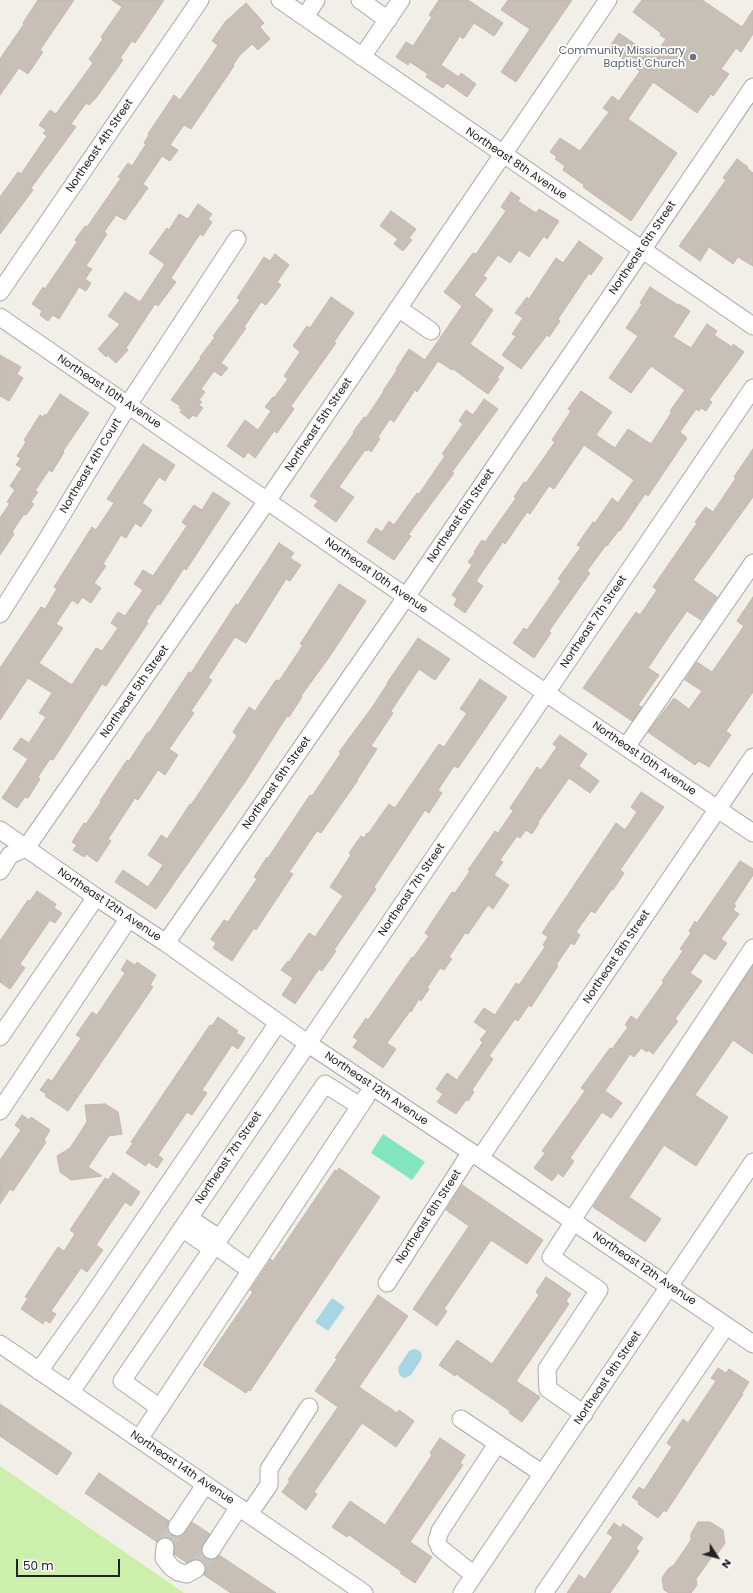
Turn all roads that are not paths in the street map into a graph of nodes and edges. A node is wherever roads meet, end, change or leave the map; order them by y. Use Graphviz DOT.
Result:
graph roads {
  1 [pos="200,0"];
  2 [pos="280,0"];
  3 [pos="316,0"];
  4 [pos="360,0"];
  5 [pos="401,0"];
  6 [pos="608,0"];
  7 [pos="305,17"];
  8 [pos="388,20"];
  9 [pos="362,57"];
  10 [pos="753,87"];
  11 [pos="502,154"];
  12 [pos="237,239"];
  13 [pos="642,250"];
  14 [pos="0,292"];
  15 [pos="398,308"];
  16 [pos="0,317"];
  17 [pos="753,326"];
  18 [pos="431,331"];
  19 [pos="753,388"];
  20 [pos="128,405"];
  21 [pos="267,501"];
  22 [pos="753,563"];
  23 [pos="406,597"];
  24 [pos="0,614"];
  25 [pos="546,693"];
  26 [pos="626,747"];
  27 [pos="753,757"];
  28 [pos="718,809"];
  29 [pos="0,830"];
  30 [pos="753,833"];
  31 [pos="26,848"];
  32 [pos="0,871"];
  33 [pos="96,897"];
  34 [pos="128,918"];
  35 [pos="166,943"];
  36 [pos="753,948"];
  37 [pos="278,1023"];
  38 [pos="0,1037"];
  39 [pos="307,1043"];
  40 [pos="372,1086"];
  41 [pos="360,1106"];
  42 [pos="0,1111"];
  43 [pos="476,1155"];
  44 [pos="753,1162"];
  45 [pos="573,1221"];
  46 [pos="186,1223"];
  47 [pos="215,1244"];
  48 [pos="250,1270"];
  49 [pos="387,1283"];
  50 [pos="670,1286"];
  51 [pos="726,1326"];
  52 [pos="0,1344"];
  53 [pos="753,1344"];
  54 [pos="39,1371"];
  55 [pos="71,1392"];
  56 [pos="309,1407"];
  57 [pos="160,1408"];
  58 [pos="584,1414"];
  59 [pos="461,1419"];
  60 [pos="139,1439"];
  61 [pos="498,1444"];
  62 [pos="543,1474"];
  63 [pos="205,1485"];
  64 [pos="244,1511"];
  65 [pos="177,1527"];
  66 [pos="165,1547"];
  67 [pos="211,1550"];
  68 [pos="196,1569"];
  69 [pos="474,1575"];
  70 [pos="364,1593"];
  71 [pos="462,1593"];
  72 [pos="544,1593"];
  1 -- 14 [label="street, Northeast 4th Street"];
  2 -- 7 [label="street, Northeast 8th Avenue"];
  3 -- 7 [label="street"];
  4 -- 8 [label="street"];
  5 -- 8 [label="street"];
  6 -- 11 [label="street, Northeast 5th Street"];
  7 -- 9 [label="street, Northeast 8th Avenue"];
  8 -- 9 [label="street"];
  9 -- 11 [label="street, Northeast 8th Avenue"];
  10 -- 13 [label="street, Northeast 6th Street"];
  11 -- 13 [label="street, Northeast 8th Avenue"];
  11 -- 15 [label="street, Northeast 5th Street"];
  12 -- 20 [label="street, Northeast 4th Court"];
  13 -- 17 [label="street, Northeast 8th Avenue"];
  13 -- 23 [label="street, Northeast 6th Street"];
  15 -- 18 [label="street"];
  15 -- 21 [label="street, Northeast 5th Street"];
  16 -- 20 [label="street, Northeast 10th Avenue"];
  19 -- 25 [label="street, Northeast 7th Street"];
  20 -- 21 [label="street, Northeast 10th Avenue"];
  20 -- 24 [label="street, Northeast 4th Court"];
  21 -- 23 [label="street, Northeast 10th Avenue"];
  21 -- 31 [label="street, Northeast 5th Street"];
  22 -- 26 [label="street"];
  23 -- 25 [label="street, Northeast 10th Avenue"];
  23 -- 35 [label="street, Northeast 6th Street"];
  25 -- 26 [label="street, Northeast 10th Avenue"];
  25 -- 39 [label="street, Northeast 7th Street"];
  26 -- 28 [label="street, Northeast 10th Avenue"];
  27 -- 28 [label="street, Northeast 8th Street"];
  28 -- 30 [label="street, Northeast 10th Avenue"];
  28 -- 43 [label="street, Northeast 8th Street"];
  29 -- 31 [label="street, Northeast 12th Avenue"];
  31 -- 32 [label="street"];
  31 -- 33 [label="street, Northeast 12th Avenue"];
  33 -- 34 [label="street, Northeast 12th Avenue"];
  33 -- 38 [label="street"];
  34 -- 35 [label="street, Northeast 12th Avenue"];
  34 -- 42 [label="street"];
  35 -- 37 [label="street, Northeast 12th Avenue"];
  36 -- 45 [label="street"];
  37 -- 39 [label="street, Northeast 12th Avenue"];
  37 -- 54 [label="street"];
  39 -- 40 [label="street, Northeast 12th Avenue"];
  39 -- 46 [label="street, Northeast 7th Street"];
  40 -- 41 [label="street"];
  40 -- 43 [label="street, Northeast 12th Avenue"];
  41 -- 47 [label="street"];
  41 -- 48 [label="street"];
  43 -- 45 [label="street, Northeast 12th Avenue"];
  43 -- 49 [label="street, Northeast 8th Street"];
  44 -- 50 [label="street, Northeast 9th Street"];
  45 -- 50 [label="street, Northeast 12th Avenue"];
  45 -- 58 [label="street"];
  46 -- 47 [label="street"];
  46 -- 55 [label="street, Northeast 7th Street"];
  47 -- 48 [label="street"];
  47 -- 57 [label="street"];
  48 -- 57 [label="street"];
  50 -- 51 [label="street, Northeast 12th Avenue"];
  50 -- 58 [label="street, Northeast 9th Street"];
  51 -- 53 [label="street, Northeast 12th Avenue"];
  51 -- 72 [label="street"];
  52 -- 54 [label="street, Northeast 14th Avenue"];
  54 -- 55 [label="street, Northeast 14th Avenue"];
  55 -- 60 [label="street, Northeast 14th Avenue"];
  56 -- 64 [label="street"];
  57 -- 60 [label="street"];
  58 -- 62 [label="street, Northeast 9th Street"];
  59 -- 61 [label="street"];
  60 -- 63 [label="street, Northeast 14th Avenue"];
  61 -- 62 [label="street"];
  61 -- 69 [label="street"];
  62 -- 69 [label="street, Northeast 9th Street"];
  63 -- 64 [label="street, Northeast 14th Avenue"];
  63 -- 65 [label="street"];
  64 -- 67 [label="street"];
  64 -- 70 [label="street, Northeast 14th Avenue"];
  66 -- 68 [label="street"];
  69 -- 71 [label="street, Northeast 9th Street"];
}
